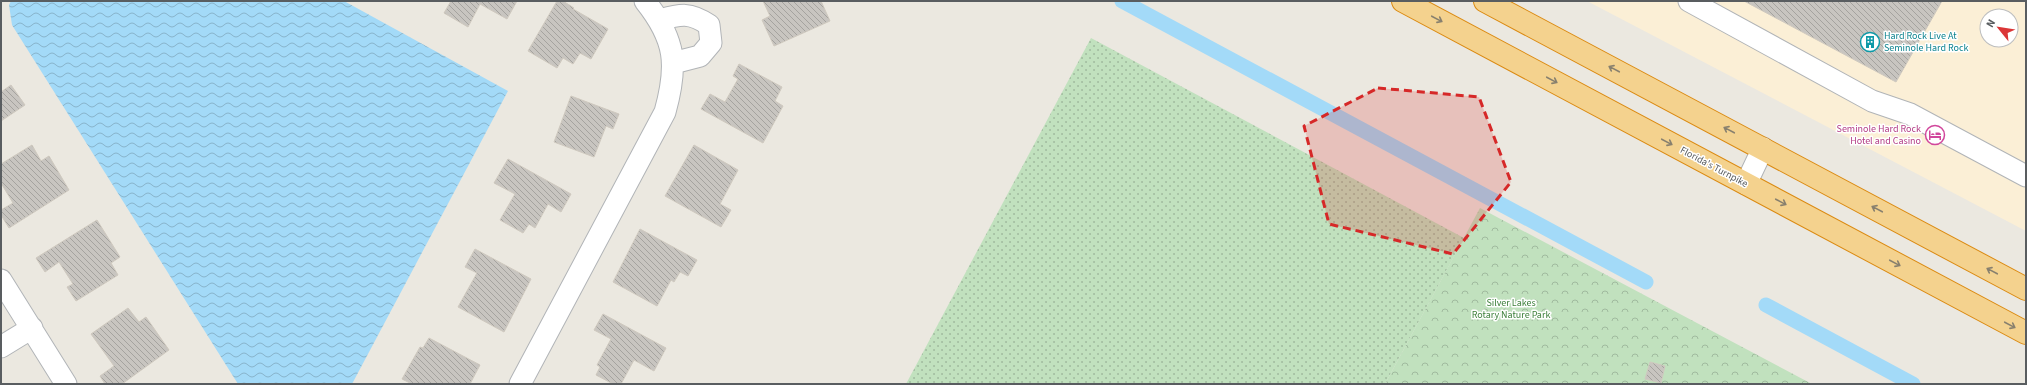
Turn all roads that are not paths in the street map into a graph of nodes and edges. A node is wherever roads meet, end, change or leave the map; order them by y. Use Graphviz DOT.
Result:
graph roads {
  1 [pos="645,1"];
  2 [pos="1403,1"];
  3 [pos="1485,1"];
  4 [pos="1690,1"];
  5 [pos="660,20"];
  6 [pos="673,63"];
  7 [pos="1763,148"];
  8 [pos="2026,176"];
  9 [pos="1746,184"];
  10 [pos="1,280"];
  11 [pos="2026,289"];
  12 [pos="32,328"];
  13 [pos="2026,333"];
  14 [pos="1,347"];
  15 [pos="66,384"];
  16 [pos="520,384"];
  1 -- 5 [label="street"];
  2 -- 9 [label="highway, Florida's Turnpike, one-way"];
  7 -- 3 [label="highway, one-way"];
  4 -- 8 [label="street"];
  5 -- 6 [label="street"];
  5 -- 6 [label="street"];
  6 -- 16 [label="street"];
  7 -- 9 [label="street"];
  11 -- 7 [label="highway, one-way"];
  9 -- 13 [label="highway, Florida's Turnpike, one-way"];
  10 -- 12 [label="street"];
  12 -- 14 [label="street"];
  12 -- 15 [label="street"];
}
